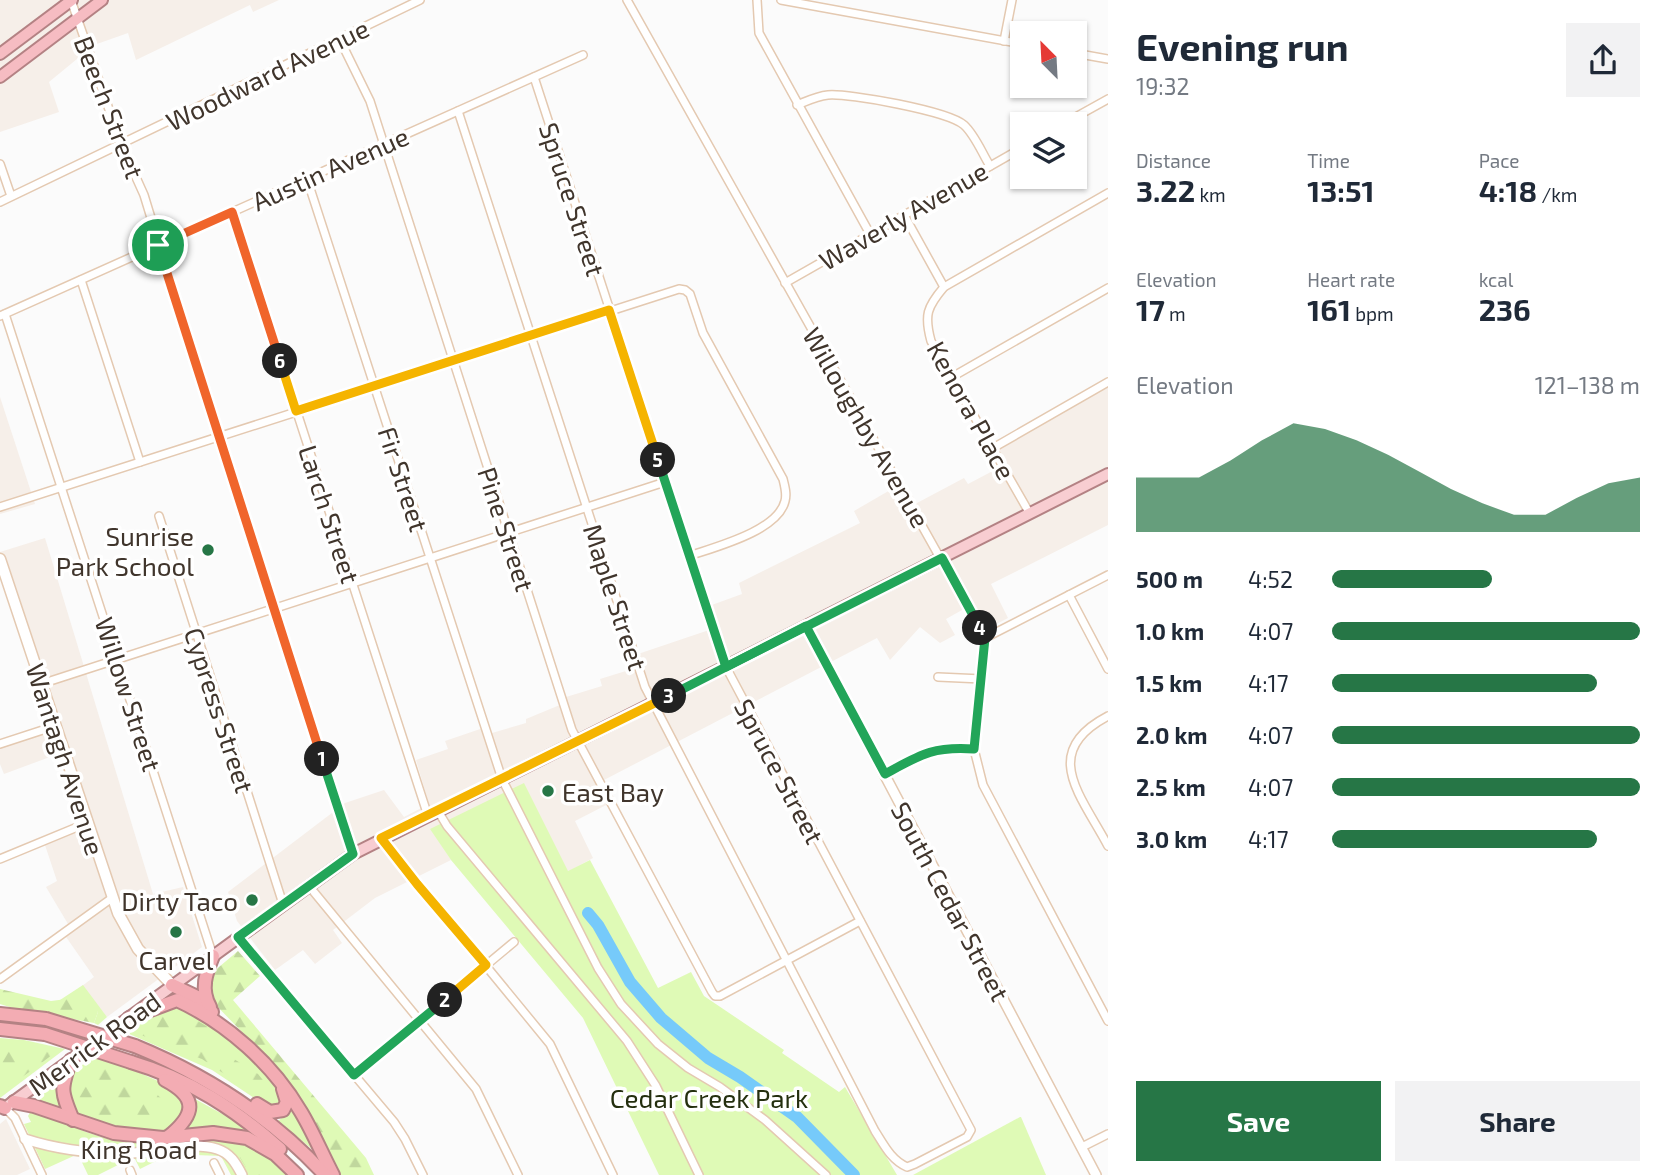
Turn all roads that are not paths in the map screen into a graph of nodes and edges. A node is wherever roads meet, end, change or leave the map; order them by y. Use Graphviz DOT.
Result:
graph roads {
  1 [pos="72,0"];
  2 [pos="102,0"];
  3 [pos="420,0"];
  4 [pos="627,0"];
  5 [pos="757,0"];
  6 [pos="781,0"];
  7 [pos="1012,0"];
  8 [pos="77,20"];
  9 [pos="340,40"];
  10 [pos="1004,41"];
  11 [pos="1010,42"];
  12 [pos="0,54"];
  13 [pos="583,55"];
  14 [pos="1087,55"];
  15 [pos="1108,59"];
  16 [pos="0,77"];
  17 [pos="534,77"];
  18 [pos="1108,99"];
  19 [pos="797,104"];
  20 [pos="458,111"];
  21 [pos="1085,112"];
  22 [pos="121,144"];
  23 [pos="383,144"];
  24 [pos="1010,155"];
  25 [pos="0,164"];
  26 [pos="990,166"];
  27 [pos="307,179"];
  28 [pos="1108,193"];
  29 [pos="11,196"];
  30 [pos="0,202"];
  31 [pos="232,212"];
  32 [pos="904,215"];
  33 [pos="870,234"];
  34 [pos="158,245"];
  35 [pos="81,280"];
  36 [pos="785,282"];
  37 [pos="944,286"];
  38 [pos="1108,288"];
  39 [pos="609,310"];
  40 [pos="3,315"];
  41 [pos="531,336"];
  42 [pos="453,361"];
  43 [pos="952,377"];
  44 [pos="1108,382"];
  45 [pos="375,386"];
  46 [pos="296,411"];
  47 [pos="218,437"];
  48 [pos="993,448"];
  49 [pos="140,462"];
  50 [pos="1108,474"];
  51 [pos="665,482"];
  52 [pos="62,487"];
  53 [pos="0,507"];
  54 [pos="587,508"];
  55 [pos="1030,514"];
  56 [pos="159,516"];
  57 [pos="508,533"];
  58 [pos="689,556"];
  59 [pos="430,558"];
  60 [pos="942,558"];
  61 [pos="0,559"];
  62 [pos="1108,575"];
  63 [pos="3,576"];
  64 [pos="352,583"];
  65 [pos="1069,596"];
  66 [pos="274,609"];
  67 [pos="806,626"];
  68 [pos="195,634"];
  69 [pos="985,638"];
  70 [pos="117,659"];
  71 [pos="726,667"];
  72 [pos="1108,667"];
  73 [pos="938,677"];
  74 [pos="982,678"];
  75 [pos="41,684"];
  76 [pos="654,704"];
  77 [pos="1108,716"];
  78 [pos="55,726"];
  79 [pos="578,741"];
  80 [pos="0,744"];
  81 [pos="974,749"];
  82 [pos="885,774"];
  83 [pos="502,779"];
  84 [pos="433,813"];
  85 [pos="87,823"];
  86 [pos="381,838"];
  87 [pos="1108,846"];
  88 [pos="353,854"];
  89 [pos="0,859"];
  90 [pos="309,886"];
  91 [pos="111,898"];
  92 [pos="283,904"];
  93 [pos="860,922"];
  94 [pos="238,937"];
  95 [pos="514,942"];
  96 [pos="214,956"];
  97 [pos="787,961"];
  98 [pos="486,965"];
  99 [pos="0,979"];
  100 [pos="172,985"];
  101 [pos="214,1013"];
  102 [pos="0,1014"];
  103 [pos="129,1018"];
  104 [pos="420,1021"];
  105 [pos="1108,1021"];
  106 [pos="0,1029"];
  107 [pos="15,1031"];
  108 [pos="231,1033"];
  109 [pos="0,1034"];
  110 [pos="71,1060"];
  111 [pos="131,1062"];
  112 [pos="184,1067"];
  113 [pos="354,1075"];
  114 [pos="280,1083"];
  115 [pos="5,1107"];
  116 [pos="73,1120"];
  117 [pos="1108,1134"];
  118 [pos="168,1137"];
  119 [pos="25,1139"];
  120 [pos="1082,1147"];
  121 [pos="214,1163"];
  122 [pos="900,1164"];
  123 [pos="42,1175"];
  124 [pos="220,1175"];
  125 [pos="242,1175"];
  126 [pos="297,1175"];
  127 [pos="306,1175"];
  128 [pos="325,1175"];
  129 [pos="333,1175"];
  130 [pos="423,1175"];
  131 [pos="518,1175"];
  132 [pos="613,1175"];
  133 [pos="699,1175"];
  134 [pos="826,1175"];
  135 [pos="1096,1175"];
  1 -- 8 [label="street, Beech Street"];
  1 -- 12 [label="highway"];
  2 -- 8 [label="highway"];
  3 -- 9 [label="street, Woodward Avenue"];
  4 -- 36 [label="street, Willoughby Avenue"];
  5 -- 19 [label="street"];
  6 -- 10 [label="street"];
  7 -- 10 [label="street"];
  8 -- 16 [label="highway"];
  8 -- 22 [label="street, Beech Street"];
  9 -- 22 [label="street, Woodward Avenue"];
  9 -- 23 [label="street, Pine Street"];
  10 -- 11 [label="street"];
  13 -- 17 [label="street, Austin Avenue"];
  14 -- 15 [label="street"];
  17 -- 20 [label="street, Austin Avenue"];
  17 -- 39 [label="street, Spruce Street"];
  18 -- 21 [label="street"];
  19 -- 26 [label="street"];
  19 -- 33 [label="street"];
  20 -- 23 [label="street, Austin Avenue"];
  20 -- 41 [label="street, Maple Street"];
  22 -- 29 [label="street, Woodward Avenue"];
  22 -- 34 [label="street, Beech Street"];
  23 -- 27 [label="street, Austin Avenue"];
  23 -- 42 [label="street, Pine Street"];
  24 -- 26 [label="street, Waverly Avenue"];
  25 -- 29 [label="street"];
  26 -- 32 [label="street, Waverly Avenue"];
  27 -- 31 [label="street, Austin Avenue"];
  27 -- 45 [label="street, Fir Street"];
  28 -- 37 [label="street"];
  29 -- 30 [label="street, Woodward Avenue"];
  31 -- 34 [label="street, Austin Avenue"];
  31 -- 46 [label="street, Larch Street"];
  32 -- 33 [label="street, Waverly Avenue"];
  32 -- 37 [label="street"];
  33 -- 36 [label="street, Waverly Avenue"];
  34 -- 35 [label="street, Austin Avenue"];
  34 -- 47 [label="street, Beech Street"];
  35 -- 40 [label="street, Austin Avenue"];
  35 -- 49 [label="street"];
  36 -- 60 [label="street, Willoughby Avenue"];
  37 -- 43 [label="street, Kenora Place"];
  38 -- 43 [label="street"];
  39 -- 41 [label="street"];
  39 -- 51 [label="street, Spruce Street"];
  39 -- 58 [label="street"];
  40 -- 52 [label="street, Willow Street"];
  41 -- 42 [label="street"];
  41 -- 54 [label="street, Maple Street"];
  42 -- 45 [label="street"];
  42 -- 57 [label="street, Pine Street"];
  43 -- 48 [label="street, Kenora Place"];
  44 -- 48 [label="street"];
  45 -- 46 [label="street"];
  45 -- 59 [label="street, Fir Street"];
  46 -- 47 [label="street"];
  46 -- 64 [label="street, Larch Street"];
  47 -- 49 [label="street"];
  47 -- 66 [label="street, Beech Street"];
  48 -- 55 [label="street, Kenora Place"];
  49 -- 52 [label="street"];
  50 -- 55 [label="main road, Merrick Road"];
  51 -- 54 [label="street"];
  51 -- 58 [label="street, Spruce Street"];
  52 -- 53 [label="street"];
  52 -- 70 [label="street, Willow Street"];
  54 -- 57 [label="street"];
  54 -- 76 [label="street, Maple Street"];
  55 -- 60 [label="main road, Merrick Road"];
  56 -- 68 [label="street, Cypress Street"];
  57 -- 59 [label="street"];
  57 -- 79 [label="street, Pine Street"];
  58 -- 71 [label="street, Spruce Street"];
  59 -- 64 [label="street"];
  59 -- 83 [label="street, Fir Street"];
  60 -- 67 [label="main road, Merrick Road"];
  60 -- 69 [label="street, Willoughby Avenue"];
  61 -- 63 [label="main road, Wantagh Avenue"];
  62 -- 65 [label="street"];
  63 -- 75 [label="main road, Wantagh Avenue"];
  64 -- 66 [label="street"];
  64 -- 84 [label="street, Larch Street"];
  65 -- 69 [label="street"];
  65 -- 72 [label="street"];
  66 -- 68 [label="street"];
  66 -- 88 [label="street, Beech Street"];
  67 -- 71 [label="main road, Merrick Road"];
  67 -- 82 [label="street, South Cedar Street"];
  68 -- 70 [label="street"];
  68 -- 92 [label="street, Cypress Street"];
  69 -- 74 [label="street"];
  70 -- 75 [label="street"];
  70 -- 96 [label="street, Willow Street"];
  71 -- 76 [label="main road, Merrick Road"];
  71 -- 93 [label="street, Spruce Street"];
  73 -- 74 [label="street"];
  74 -- 81 [label="street"];
  75 -- 78 [label="main road, Wantagh Avenue"];
  76 -- 79 [label="main road, Merrick Road"];
  76 -- 97 [label="street, Maple Street"];
  77 -- 87 [label="street"];
  78 -- 80 [label="street"];
  78 -- 85 [label="main road, Wantagh Avenue"];
  79 -- 83 [label="main road, Merrick Road"];
  79 -- 97 [label="street, Pine Street"];
  81 -- 82 [label="street"];
  81 -- 105 [label="street"];
  82 -- 120 [label="street, South Cedar Street"];
  83 -- 84 [label="main road, Merrick Road"];
  83 -- 134 [label="street, Fir Street"];
  84 -- 86 [label="main road, Merrick Road"];
  84 -- 133 [label="street, Larch Street"];
  85 -- 89 [label="street"];
  85 -- 91 [label="main road, Wantagh Avenue"];
  86 -- 88 [label="main road, Merrick Road"];
  86 -- 98 [label="street"];
  88 -- 90 [label="main road, Merrick Road"];
  90 -- 92 [label="main road, Merrick Road"];
  90 -- 104 [label="street"];
  91 -- 99 [label="street"];
  91 -- 100 [label="main road, Wantagh Avenue"];
  92 -- 94 [label="main road, Merrick Road"];
  93 -- 97 [label="street"];
  93 -- 122 [label="street, Spruce Street"];
  94 -- 96 [label="main road, Merrick Road"];
  94 -- 113 [label="street"];
  95 -- 98 [label="street"];
  96 -- 100 [label="main road, Merrick Road"];
  96 -- 101 [label="highway"];
  97 -- 122 [label="street, Maple Street"];
  98 -- 104 [label="street"];
  98 -- 132 [label="street"];
  100 -- 101 [label="highway"];
  100 -- 103 [label="main road, Merrick Road"];
  101 -- 108 [label="highway"];
  102 -- 112 [label="highway, bridge"];
  103 -- 108 [label="highway"];
  103 -- 110 [label="main road, Merrick Road"];
  104 -- 113 [label="street"];
  104 -- 131 [label="street"];
  106 -- 107 [label="highway"];
  107 -- 109 [label="highway"];
  107 -- 111 [label="highway, bridge"];
  108 -- 114 [label="highway"];
  110 -- 115 [label="main road, Merrick Road"];
  110 -- 116 [label="highway"];
  111 -- 118 [label="highway"];
  111 -- 127 [label="highway"];
  112 -- 114 [label="highway"];
  112 -- 128 [label="highway"];
  113 -- 130 [label="street"];
  114 -- 129 [label="highway"];
  115 -- 116 [label="highway"];
  115 -- 119 [label="street"];
  116 -- 118 [label="highway"];
  117 -- 120 [label="street"];
  118 -- 126 [label="highway"];
  119 -- 123 [label="street"];
  119 -- 125 [label="street, King Road"];
  120 -- 135 [label="street, South Cedar Street"];
  121 -- 124 [label="street"];
}
